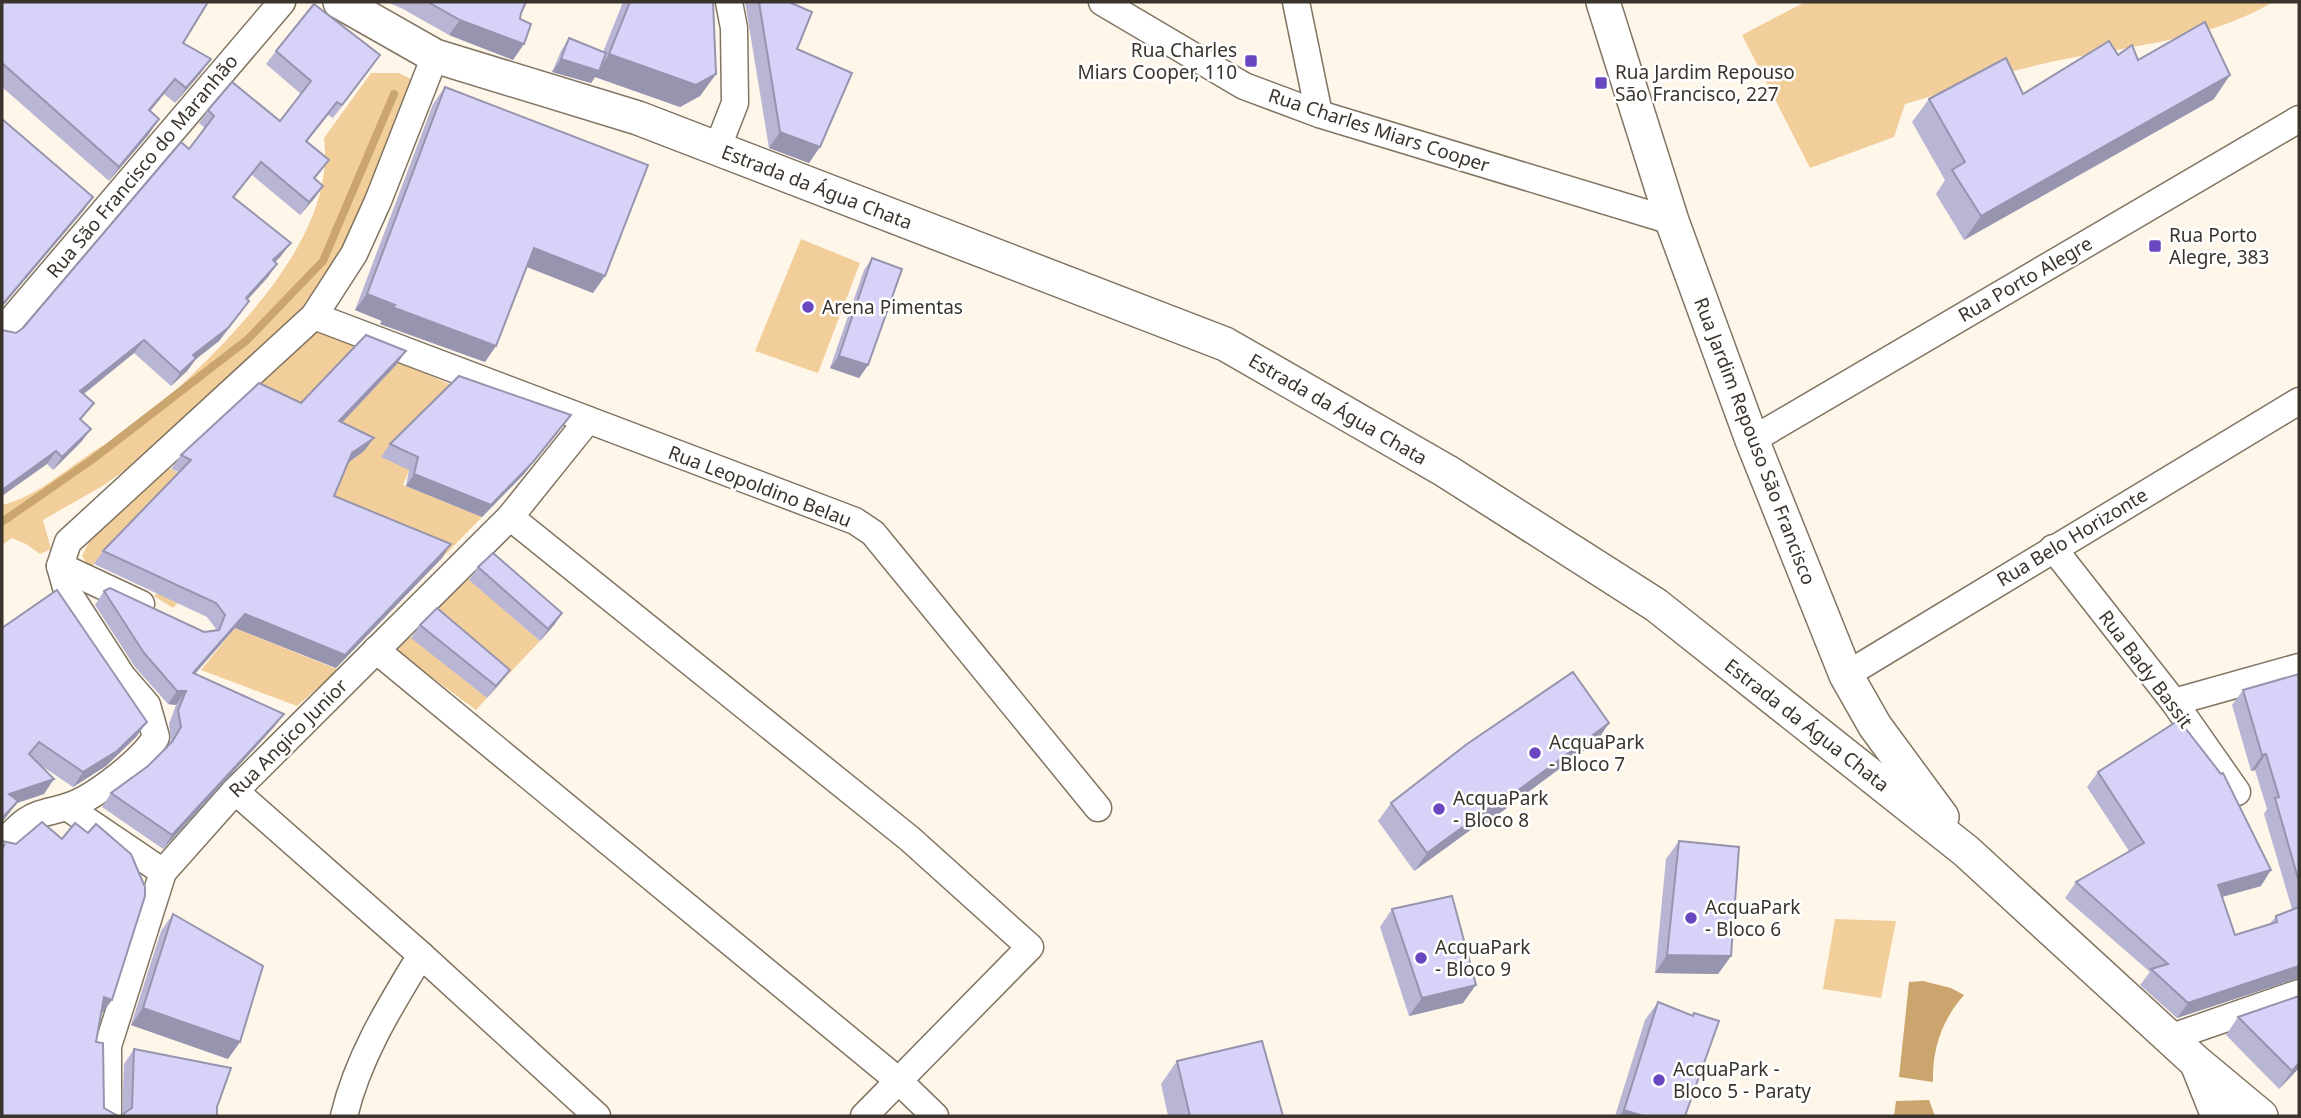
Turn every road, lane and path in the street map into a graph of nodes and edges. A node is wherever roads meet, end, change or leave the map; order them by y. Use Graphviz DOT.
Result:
graph roads {
  1 [pos="282,2"];
  2 [pos="340,2"];
  3 [pos="729,2"];
  4 [pos="1102,2"];
  5 [pos="1296,2"];
  6 [pos="1603,2"];
  7 [pos="435,57"];
  8 [pos="1319,114"];
  9 [pos="2299,119"];
  10 [pos="717,149"];
  11 [pos="1672,221"];
  12 [pos="314,316"];
  13 [pos="2,331"];
  14 [pos="2299,401"];
  15 [pos="587,420"];
  16 [pos="1752,440"];
  17 [pos="510,517"];
  18 [pos="2053,548"];
  19 [pos="60,566"];
  20 [pos="165,615"];
  21 [pos="376,650"];
  22 [pos="2299,667"];
  23 [pos="1846,675"];
  24 [pos="2174,702"];
  25 [pos="235,791"];
  26 [pos="2237,792"];
  27 [pos="68,807"];
  28 [pos="1098,808"];
  29 [pos="2,844"];
  30 [pos="1966,850"];
  31 [pos="163,872"];
  32 [pos="421,955"];
  33 [pos="2299,993"];
  34 [pos="2172,1037"];
  35 [pos="2195,1060"];
  36 [pos="900,1082"];
  37 [pos="108,1116"];
  38 [pos="344,1116"];
  39 [pos="597,1116"];
  40 [pos="864,1116"];
  41 [pos="935,1116"];
  42 [pos="2218,1116"];
  43 [pos="2261,1116"];
  1 -- 13 [label="street, Rua São Francisco do Maranhão"];
  2 -- 7 [label="street, Estrada da Água Chata"];
  3 -- 10 [label="street"];
  4 -- 8 [label="street, Rua Charles Miars Cooper"];
  5 -- 8 [label="street"];
  6 -- 11 [label="street, Rua Jardim Repouso São Francisco"];
  7 -- 10 [label="street, Estrada da Água Chata"];
  7 -- 12 [label="street"];
  8 -- 11 [label="street, Rua Charles Miars Cooper"];
  9 -- 16 [label="street, Rua Porto Alegre"];
  10 -- 30 [label="street, Estrada da Água Chata"];
  11 -- 16 [label="street, Rua Jardim Repouso São Francisco"];
  12 -- 15 [label="street, Rua Leopoldino Belau"];
  12 -- 19 [label="street"];
  14 -- 18 [label="street, Rua Belo Horizonte"];
  15 -- 17 [label="street, Rua Angico Junior"];
  15 -- 28 [label="street, Rua Leopoldino Belau"];
  16 -- 23 [label="street, Rua Jardim Repouso São Francisco"];
  17 -- 21 [label="street, Rua Angico Junior"];
  17 -- 36 [label="street"];
  18 -- 23 [label="street, Rua Belo Horizonte"];
  18 -- 24 [label="street, Rua Bady Bassit"];
  19 -- 20 [label="street"];
  19 -- 27 [label="street"];
  21 -- 25 [label="street, Rua Angico Junior"];
  21 -- 36 [label="street"];
  22 -- 24 [label="street"];
  23 -- 30 [label="street, Rua Jardim Repouso São Francisco"];
  24 -- 26 [label="street, Rua Bady Bassit"];
  25 -- 31 [label="street, Rua Angico Junior"];
  25 -- 32 [label="street"];
  27 -- 29 [label="street"];
  27 -- 31 [label="street"];
  30 -- 34 [label="street, Estrada da Água Chata"];
  31 -- 37 [label="street, Rua Angico Junior"];
  32 -- 38 [label="street"];
  32 -- 39 [label="street"];
  33 -- 34 [label="street"];
  34 -- 35 [label="street, Estrada da Água Chata"];
  35 -- 42 [label="street, Estrada da Água Chata"];
  35 -- 43 [label="street, Estrada da Água Chata"];
  36 -- 40 [label="street"];
  36 -- 41 [label="street"];
}
